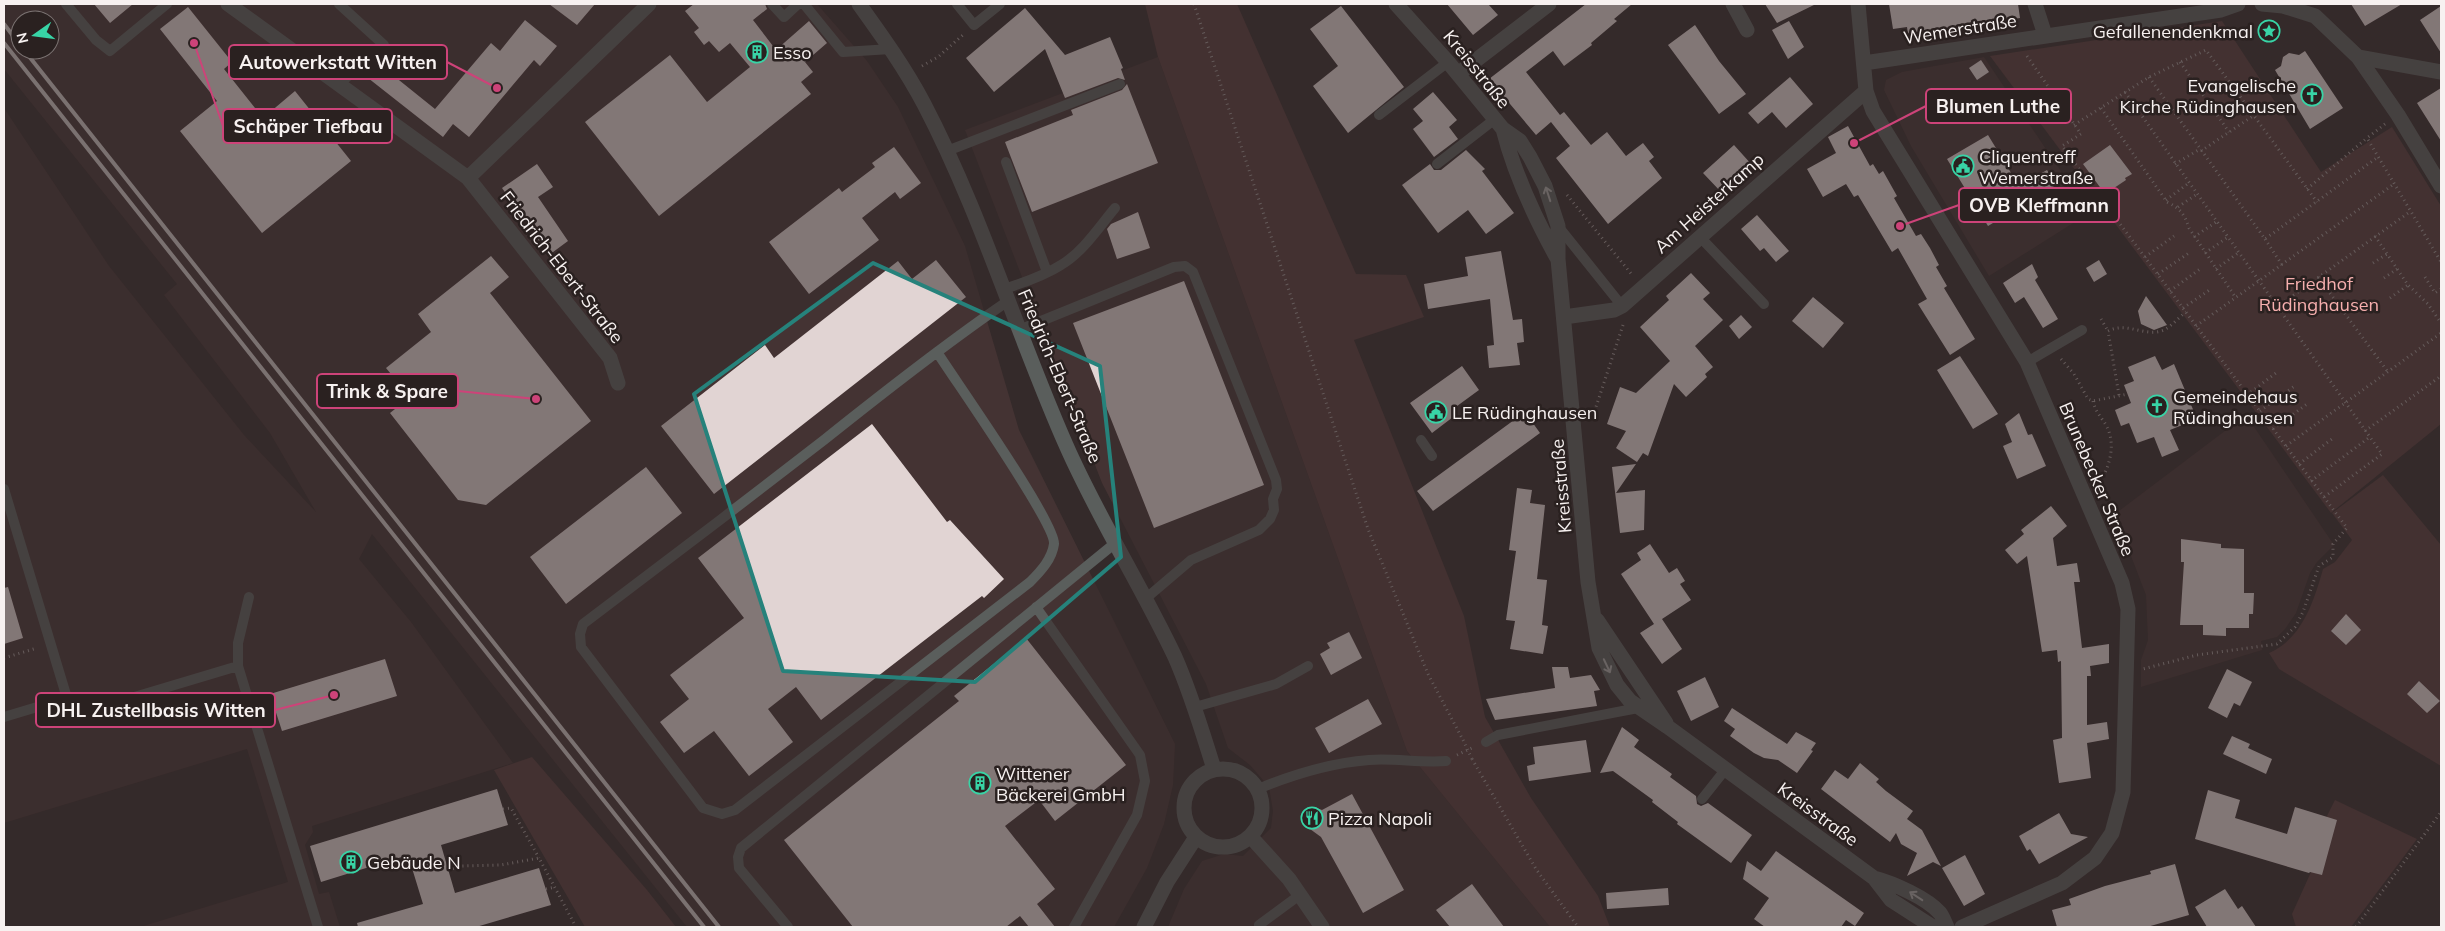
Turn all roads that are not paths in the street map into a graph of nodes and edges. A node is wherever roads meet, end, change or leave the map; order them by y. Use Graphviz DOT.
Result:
graph roads {
  1 [pos="66,4"];
  2 [pos="167,4"];
  3 [pos="228,4"];
  4 [pos="340,4"];
  5 [pos="649,4"];
  6 [pos="772,4"];
  7 [pos="798,4"];
  8 [pos="804,4"];
  9 [pos="859,4"];
  10 [pos="957,4"];
  11 [pos="1000,4"];
  12 [pos="1732,4"];
  13 [pos="1858,4"];
  14 [pos="2035,4"];
  15 [pos="2238,4"];
  16 [pos="2262,4"];
  17 [pos="1545,5"];
  18 [pos="1400,6"];
  19 [pos="1748,30"];
  20 [pos="2045,35"];
  21 [pos="891,49"];
  22 [pos="2358,57"];
  23 [pos="1864,63"];
  24 [pos="1453,68"];
  25 [pos="2441,72"];
  26 [pos="339,84"];
  27 [pos="1120,84"];
  28 [pos="1866,91"];
  29 [pos="1379,115"];
  30 [pos="1499,124"];
  31 [pos="947,151"];
  32 [pos="1006,162"];
  33 [pos="1437,164"];
  34 [pos="468,178"];
  35 [pos="2441,186"];
  36 [pos="1115,208"];
  37 [pos="1558,226"];
  38 [pos="1700,237"];
  39 [pos="1558,259"];
  40 [pos="1047,272"];
  41 [pos="1006,295"];
  42 [pos="1764,304"];
  43 [pos="1618,308"];
  44 [pos="1564,318"];
  45 [pos="1019,330"];
  46 [pos="2082,330"];
  47 [pos="936,352"];
  48 [pos="2027,362"];
  49 [pos="618,383"];
  50 [pos="1421,440"];
  51 [pos="1432,456"];
  52 [pos="4,489"];
  53 [pos="1114,544"];
  54 [pos="249,597"];
  55 [pos="1144,600"];
  56 [pos="1036,607"];
  57 [pos="1596,619"];
  58 [pos="238,666"];
  59 [pos="1308,666"];
  60 [pos="67,698"];
  61 [pos="1652,700"];
  62 [pos="1195,707"];
  63 [pos="1638,708"];
  64 [pos="4,717"];
  65 [pos="1668,727"];
  66 [pos="1486,742"];
  67 [pos="1446,760"];
  68 [pos="1214,769"];
  69 [pos="1725,770"];
  70 [pos="1258,789"];
  71 [pos="1702,799"];
  72 [pos="1196,836"];
  73 [pos="1251,837"];
  74 [pos="1874,878"];
  75 [pos="1301,894"];
  76 [pos="318,927"];
  77 [pos="788,927"];
  78 [pos="1074,927"];
  79 [pos="1144,927"];
  80 [pos="1258,927"];
  81 [pos="1322,927"];
  82 [pos="1933,927"];
  83 [pos="1947,927"];
  84 [pos="1962,927"];
  1 -- 2 [label="lane"];
  3 -- 26 [label="street, Friedrich-Ebert-Straße"];
  4 -- 26 [label="lane"];
  5 -- 34 [label="street"];
  6 -- 7 [label="lane"];
  8 -- 21 [label="lane"];
  9 -- 21 [label="street, Friedrich-Ebert-Straße"];
  10 -- 11 [label="lane"];
  12 -- 19 [label="street"];
  13 -- 23 [label="street, Brunebecker Straße"];
  14 -- 20 [label="street"];
  15 -- 20 [label="street, Wemerstraße"];
  16 -- 22 [label="street"];
  17 -- 24 [label="street"];
  18 -- 24 [label="street, Kreisstraße"];
  20 -- 23 [label="street, Wemerstraße"];
  21 -- 31 [label="street, Friedrich-Ebert-Straße"];
  22 -- 25 [label="street"];
  22 -- 35 [label="street"];
  23 -- 28 [label="street, Brunebecker Straße"];
  24 -- 29 [label="lane"];
  24 -- 30 [label="street, Kreisstraße"];
  26 -- 34 [label="street, Friedrich-Ebert-Straße"];
  27 -- 31 [label="lane"];
  28 -- 38 [label="street, Am Heisterkamp"];
  28 -- 48 [label="street, Brunebecker Straße"];
  30 -- 33 [label="lane"];
  37 -- 30 [label="street, Kreisstraße, one-way"];
  30 -- 39 [label="street, Kreisstraße"];
  31 -- 41 [label="street, Friedrich-Ebert-Straße"];
  32 -- 40 [label="lane"];
  34 -- 49 [label="street, Friedrich-Ebert-Straße"];
  36 -- 40 [label="lane"];
  37 -- 39 [label="street, Kreisstraße"];
  37 -- 43 [label="lane"];
  38 -- 42 [label="lane"];
  38 -- 43 [label="street, Am Heisterkamp"];
  39 -- 44 [label="street, Kreisstraße"];
  40 -- 41 [label="lane"];
  41 -- 45 [label="street, Friedrich-Ebert-Straße"];
  41 -- 47 [label="lane"];
  43 -- 44 [label="street"];
  44 -- 57 [label="street, Kreisstraße"];
  45 -- 53 [label="street, Friedrich-Ebert-Straße"];
  45 -- 55 [label="lane"];
  46 -- 48 [label="lane"];
  47 -- 47 [label="lane"];
  48 -- 84 [label="street, Brunebecker Straße"];
  50 -- 51 [label="lane"];
  52 -- 60 [label="lane"];
  53 -- 55 [label="street, Friedrich-Ebert-Straße"];
  53 -- 56 [label="lane"];
  54 -- 58 [label="lane"];
  55 -- 62 [label="street, Friedrich-Ebert-Straße"];
  56 -- 77 [label="lane"];
  56 -- 78 [label="lane"];
  57 -- 61 [label="street, Kreisstraße"];
  57 -- 63 [label="street, Kreisstraße, one-way"];
  58 -- 60 [label="lane"];
  58 -- 76 [label="lane"];
  59 -- 62 [label="lane"];
  60 -- 64 [label="lane"];
  61 -- 63 [label="lane"];
  61 -- 65 [label="street, Kreisstraße"];
  62 -- 68 [label="street, Friedrich-Ebert-Straße"];
  63 -- 65 [label="street, Kreisstraße"];
  63 -- 66 [label="lane"];
  65 -- 69 [label="street, Kreisstraße"];
  67 -- 70 [label="lane"];
  68 -- 70 [label="street"];
  68 -- 72 [label="street"];
  69 -- 71 [label="lane"];
  69 -- 74 [label="street, Kreisstraße"];
  70 -- 73 [label="street"];
  72 -- 73 [label="street"];
  72 -- 79 [label="street"];
  73 -- 75 [label="street"];
  74 -- 82 [label="street, Kreisstraße"];
  83 -- 74 [label="street, Kreisstraße, one-way"];
  75 -- 80 [label="lane"];
  75 -- 81 [label="street"];
}
